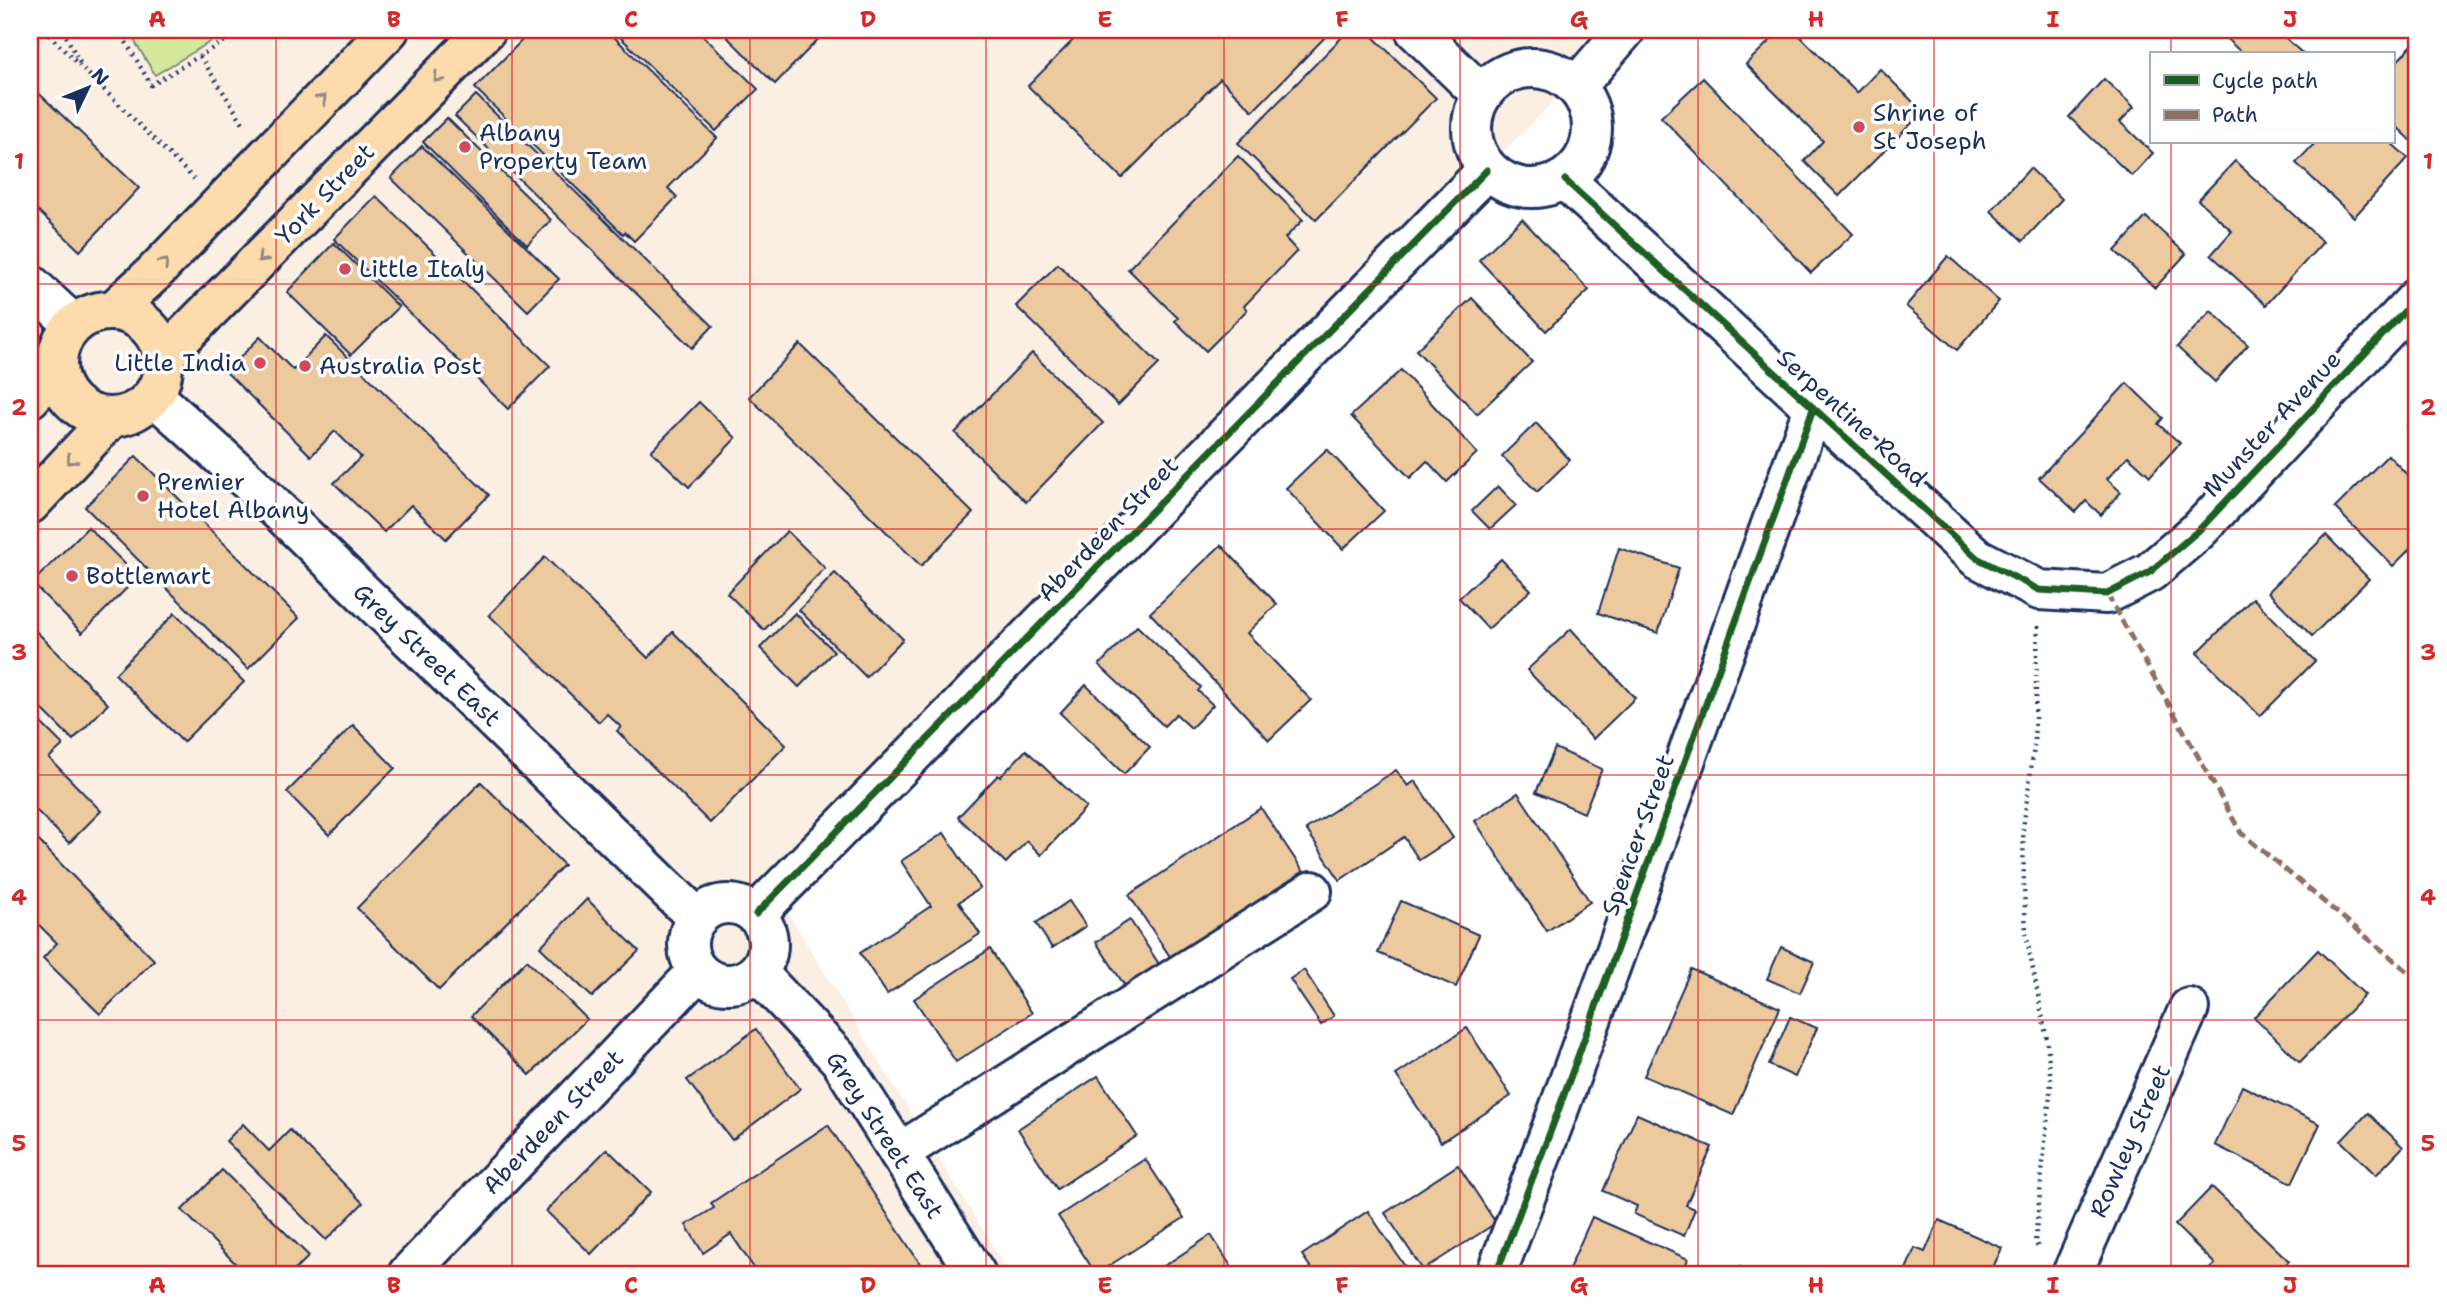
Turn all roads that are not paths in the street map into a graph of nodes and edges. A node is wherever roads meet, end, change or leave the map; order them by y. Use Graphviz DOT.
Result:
graph roads {
  1 [pos="389,30"];
  2 [pos="486,30"];
  3 [pos="1415,30"];
  4 [pos="1625,30"];
  5 [pos="1576,87"];
  6 [pos="1481,94"];
  7 [pos="1488,170"];
  8 [pos="1565,180"];
  9 [pos="30,284"];
  10 [pos="2417,298"];
  11 [pos="114,310"];
  12 [pos="73,324"];
  13 [pos="164,356"];
  14 [pos="57,370"];
  15 [pos="154,396"];
  16 [pos="30,398"];
  17 [pos="1814,409"];
  18 [pos="112,417"];
  19 [pos="30,503"];
  20 [pos="2150,572"];
  21 [pos="1312,891"];
  22 [pos="756,914"];
  23 [pos="697,918"];
  24 [pos="698,971"];
  25 [pos="757,972"];
  26 [pos="2189,1008"];
  27 [pos="899,1153"];
  28 [pos="2057,1264"];
  29 [pos="408,1274"];
  30 [pos="976,1274"];
  31 [pos="1496,1274"];
  11 -- 1 [label="main road, one-way"];
  2 -- 13 [label="main road, York Street, one-way"];
  3 -- 6 [label="street"];
  4 -- 5 [label="street"];
  5 -- 6 [label="street"];
  5 -- 8 [label="street"];
  6 -- 7 [label="street"];
  7 -- 8 [label="street"];
  7 -- 22 [label="street, Aberdeen Street"];
  8 -- 17 [label="street, Serpentine Road"];
  9 -- 12 [label="street"];
  10 -- 20 [label="street, Munster Avenue"];
  11 -- 12 [label="main road"];
  11 -- 13 [label="main road"];
  12 -- 14 [label="main road"];
  13 -- 15 [label="main road"];
  14 -- 16 [label="main road"];
  14 -- 18 [label="main road"];
  15 -- 18 [label="main road"];
  15 -- 23 [label="street, Grey Street East"];
  17 -- 20 [label="street, Serpentine Road"];
  17 -- 31 [label="street, Spencer Street"];
  18 -- 19 [label="main road, one-way"];
  21 -- 27 [label="street"];
  22 -- 23 [label="street"];
  22 -- 25 [label="street"];
  23 -- 24 [label="street"];
  24 -- 25 [label="street"];
  24 -- 29 [label="street, Aberdeen Street"];
  25 -- 27 [label="street, Grey Street East"];
  26 -- 28 [label="street, Rowley Street"];
  27 -- 30 [label="street, Grey Street East"];
}
